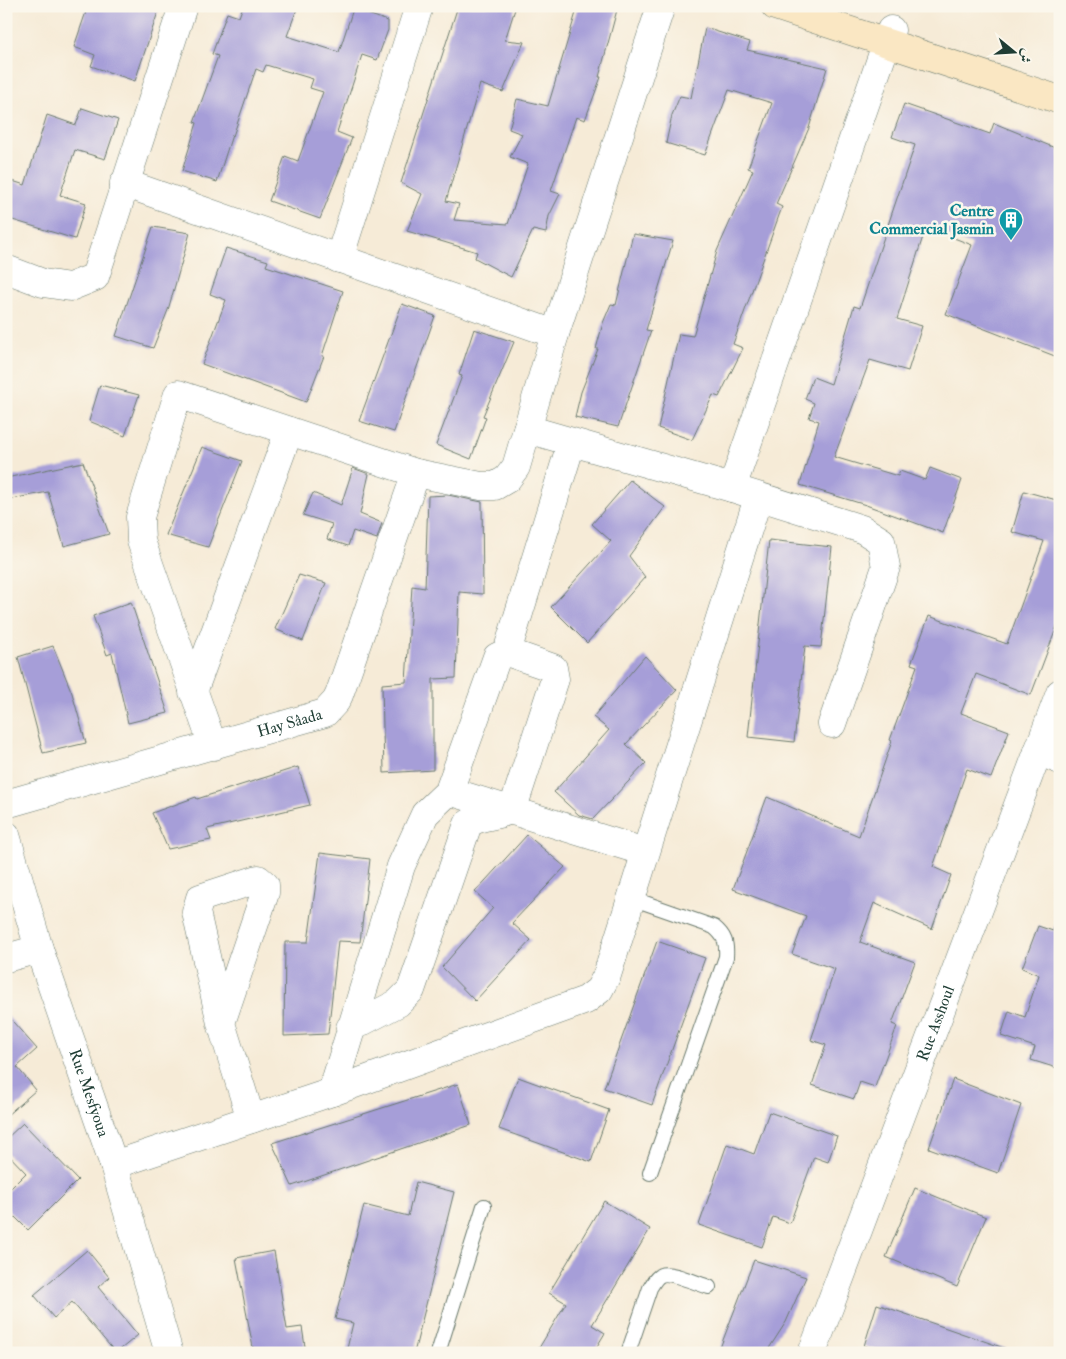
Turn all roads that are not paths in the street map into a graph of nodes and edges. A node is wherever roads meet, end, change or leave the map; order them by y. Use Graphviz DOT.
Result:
graph roads {
  1 [pos="182,6"];
  2 [pos="419,6"];
  3 [pos="661,6"];
  4 [pos="775,6"];
  5 [pos="820,6"];
  6 [pos="888,36"];
  7 [pos="1060,85"];
  8 [pos="1060,100"];
  9 [pos="124,183"];
  10 [pos="339,259"];
  11 [pos="6,269"];
  12 [pos="555,334"];
  13 [pos="527,429"];
  14 [pos="289,431"];
  15 [pos="571,444"];
  16 [pos="416,473"];
  17 [pos="732,488"];
  18 [pos="758,498"];
  19 [pos="507,652"];
  20 [pos="193,692"];
  21 [pos="1060,693"];
  22 [pos="832,724"];
  23 [pos="213,746"];
  24 [pos="1049,756"];
  25 [pos="449,791"];
  26 [pos="6,804"];
  27 [pos="512,809"];
  28 [pos="6,835"];
  29 [pos="645,852"];
  30 [pos="631,898"];
  31 [pos="38,949"];
  32 [pos="6,958"];
  33 [pos="220,1023"];
  34 [pos="350,1028"];
  35 [pos="332,1092"];
  36 [pos="251,1119"];
  37 [pos="114,1165"];
  38 [pos="650,1173"];
  39 [pos="484,1206"];
  40 [pos="709,1287"];
  41 [pos="169,1353"];
  42 [pos="438,1353"];
  43 [pos="628,1353"];
  44 [pos="812,1353"];
  1 -- 9 [label="street"];
  2 -- 10 [label="street"];
  3 -- 12 [label="street"];
  4 -- 6 [label="main road"];
  5 -- 6 [label="main road"];
  6 -- 7 [label="main road"];
  6 -- 8 [label="main road"];
  6 -- 17 [label="street"];
  9 -- 10 [label="street"];
  9 -- 11 [label="street"];
  10 -- 12 [label="street"];
  12 -- 13 [label="street"];
  13 -- 15 [label="street"];
  13 -- 16 [label="street"];
  14 -- 16 [label="street"];
  14 -- 20 [label="street"];
  14 -- 20 [label="street"];
  15 -- 17 [label="street"];
  15 -- 19 [label="street"];
  16 -- 23 [label="street, Hay Sâada"];
  17 -- 18 [label="street"];
  18 -- 22 [label="street"];
  18 -- 29 [label="street"];
  19 -- 25 [label="street"];
  19 -- 27 [label="street"];
  20 -- 23 [label="street"];
  21 -- 24 [label="street, Rue Asshoul"];
  23 -- 26 [label="street, Hay Sâada"];
  24 -- 44 [label="street, Rue Asshoul"];
  25 -- 27 [label="street"];
  25 -- 34 [label="street"];
  27 -- 29 [label="street"];
  27 -- 34 [label="street"];
  28 -- 31 [label="street, Rue Mesfyoua"];
  29 -- 30 [label="street"];
  30 -- 35 [label="street"];
  30 -- 38 [label="lane"];
  31 -- 32 [label="street"];
  31 -- 37 [label="street, Rue Mesfyoua"];
  33 -- 36 [label="street"];
  34 -- 35 [label="street"];
  35 -- 36 [label="street"];
  36 -- 37 [label="street"];
  37 -- 41 [label="street, Rue Mesfyoua"];
  39 -- 42 [label="lane"];
  40 -- 43 [label="lane"];
}
